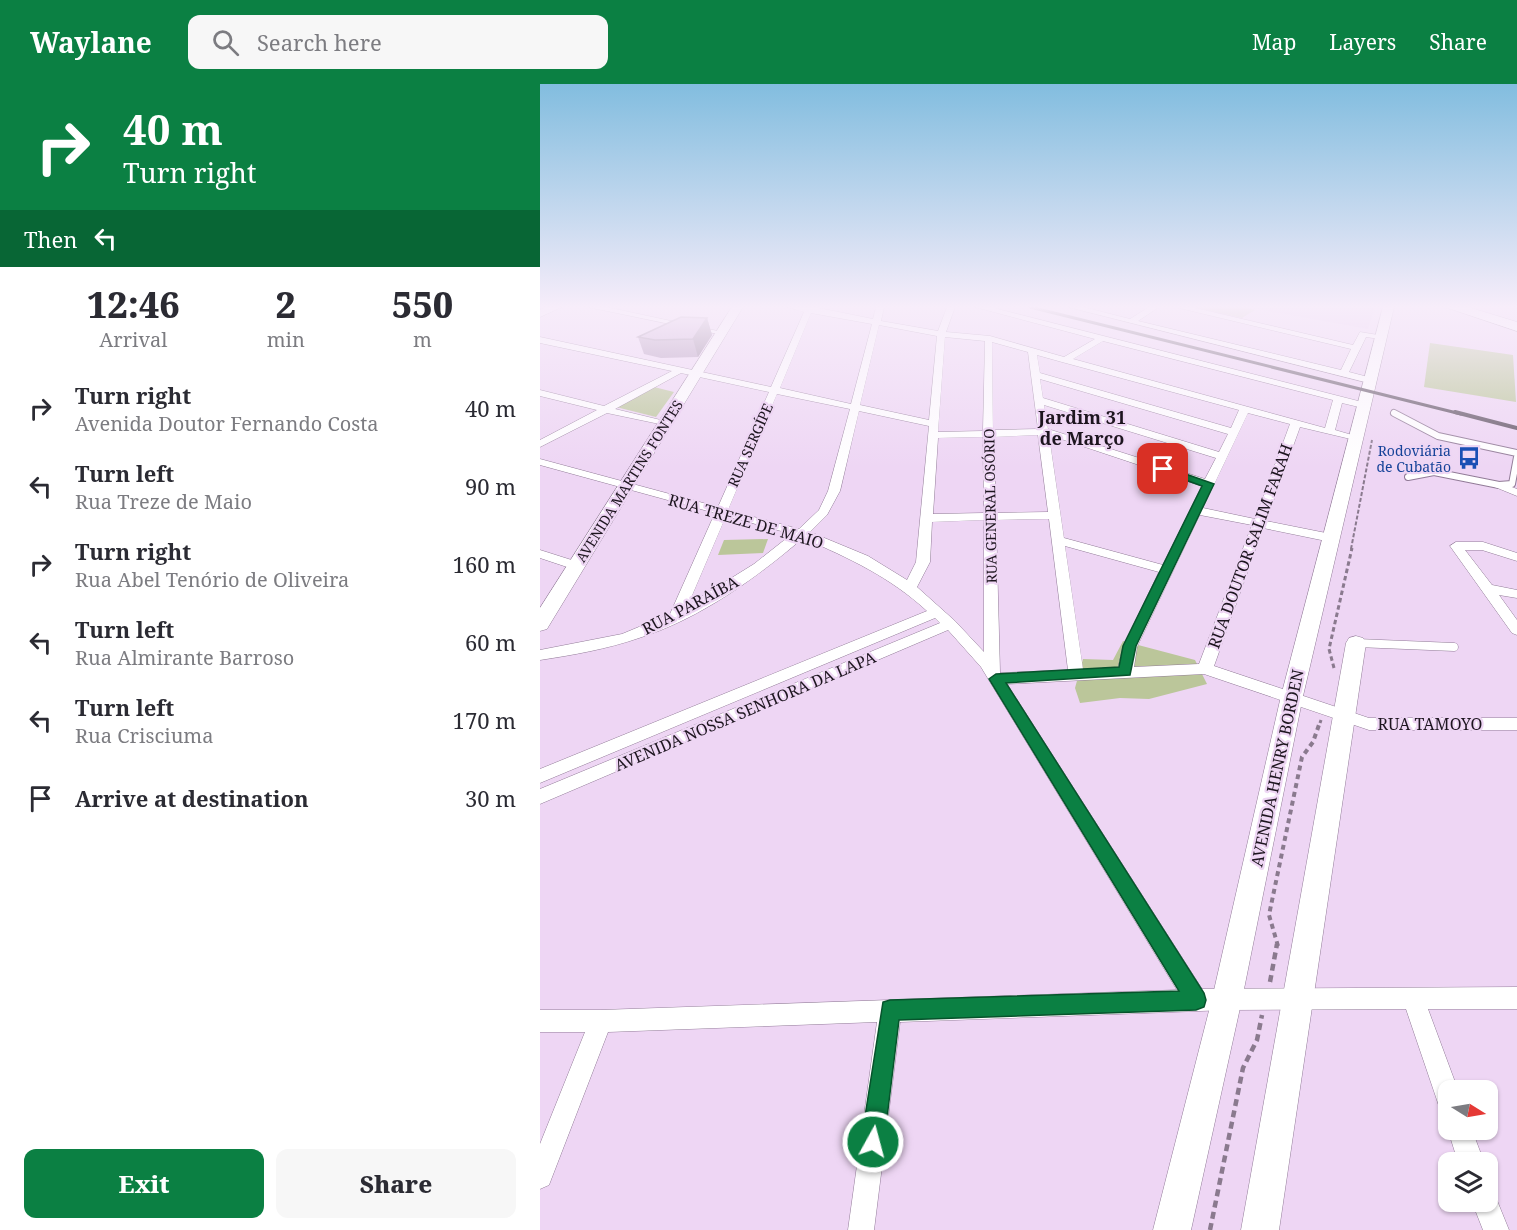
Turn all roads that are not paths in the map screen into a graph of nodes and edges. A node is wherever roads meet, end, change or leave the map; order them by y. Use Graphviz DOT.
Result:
graph roads {
  1 [pos="636,360"];
  2 [pos="706,360"];
  3 [pos="787,360"];
  4 [pos="867,360"];
  5 [pos="939,360"];
  6 [pos="987,360"];
  7 [pos="1034,360"];
  8 [pos="1067,360"];
  9 [pos="1186,360"];
  10 [pos="1292,360"];
  11 [pos="1350,360"];
  12 [pos="1374,360"];
  13 [pos="680,370"];
  14 [pos="1344,373"];
  15 [pos="697,374"];
  16 [pos="1036,375"];
  17 [pos="1369,380"];
  18 [pos="775,390"];
  19 [pos="540,393"];
  20 [pos="1338,399"];
  21 [pos="1039,400"];
  22 [pos="1363,405"];
  23 [pos="855,408"];
  24 [pos="1245,409"];
  25 [pos="606,410"];
  26 [pos="1394,413"];
  27 [pos="1296,423"];
  28 [pos="665,424"];
  29 [pos="933,429"];
  30 [pos="1233,432"];
  31 [pos="1329,432"];
  32 [pos="1044,433"];
  33 [pos="988,434"];
  34 [pos="1355,439"];
  35 [pos="540,444"];
  36 [pos="1517,453"];
  37 [pos="1222,456"];
  38 [pos="1517,458"];
  39 [pos="540,462"];
  40 [pos="1408,477"];
  41 [pos="1208,484"];
  42 [pos="1499,485"];
  43 [pos="626,487"];
  44 [pos="1517,493"];
  45 [pos="1195,510"];
  46 [pos="721,512"];
  47 [pos="1054,515"];
  48 [pos="991,516"];
  49 [pos="927,518"];
  50 [pos="1259,523"];
  51 [pos="801,533"];
  52 [pos="1331,538"];
  53 [pos="1058,540"];
  54 [pos="540,554"];
  55 [pos="1517,557"];
  56 [pos="576,566"];
  57 [pos="1166,570"];
  58 [pos="910,588"];
  59 [pos="1488,589"];
  60 [pos="1517,594"];
  61 [pos="937,612"];
  62 [pos="677,615"];
  63 [pos="540,624"];
  64 [pos="950,624"];
  65 [pos="1517,630"];
  66 [pos="1356,644"];
  67 [pos="1454,647"];
  68 [pos="540,655"];
  69 [pos="1205,669"];
  70 [pos="1125,672"];
  71 [pos="1076,673"];
  72 [pos="994,676"];
  73 [pos="1292,696"];
  74 [pos="1335,714"];
  75 [pos="1517,724"];
  76 [pos="540,776"];
  77 [pos="540,797"];
  78 [pos="1517,998"];
  79 [pos="1227,999"];
  80 [pos="1413,999"];
  81 [pos="1196,1000"];
  82 [pos="1298,1000"];
  83 [pos="890,1010"];
  84 [pos="540,1021"];
  85 [pos="601,1021"];
  86 [pos="1442,1080"];
  87 [pos="540,1176"];
  88 [pos="1489,1212"];
  89 [pos="861,1230"];
  90 [pos="1172,1230"];
  91 [pos="1260,1230"];
  92 [pos="1496,1230"];
  1 -- 13 [label="street"];
  2 -- 15 [label="street, AVENIDA MARTINS FONTES"];
  3 -- 18 [label="street, RUA SERGÍPE"];
  4 -- 23 [label="street, RUA PARAÍBA"];
  5 -- 29 [label="street"];
  6 -- 33 [label="street, RUA GENERAL OSÓRIO"];
  7 -- 16 [label="street"];
  8 -- 24 [label="street"];
  9 -- 20 [label="street"];
  10 -- 14 [label="street"];
  11 -- 14 [label="street"];
  12 -- 17 [label="street, AVENIDA HENRY BORDEN"];
  13 -- 15 [label="street"];
  13 -- 25 [label="street"];
  14 -- 17 [label="street"];
  15 -- 18 [label="street"];
  15 -- 28 [label="street, AVENIDA MARTINS FONTES"];
  16 -- 21 [label="street"];
  16 -- 30 [label="street"];
  17 -- 22 [label="street, AVENIDA HENRY BORDEN"];
  18 -- 23 [label="street"];
  18 -- 46 [label="street, RUA SERGÍPE"];
  19 -- 25 [label="street"];
  20 -- 22 [label="street"];
  20 -- 31 [label="street"];
  21 -- 32 [label="street"];
  21 -- 37 [label="street"];
  22 -- 34 [label="street, AVENIDA HENRY BORDEN"];
  23 -- 29 [label="street"];
  23 -- 51 [label="street, RUA PARAÍBA"];
  24 -- 27 [label="street"];
  24 -- 30 [label="street"];
  25 -- 28 [label="street"];
  25 -- 35 [label="street"];
  26 -- 36 [label="lane"];
  27 -- 31 [label="street"];
  27 -- 50 [label="street, RUA DOUTOR SALIM FARAH"];
  28 -- 43 [label="street, AVENIDA MARTINS FONTES"];
  29 -- 33 [label="street"];
  29 -- 49 [label="street"];
  30 -- 37 [label="street"];
  31 -- 34 [label="street"];
  32 -- 33 [label="street"];
  32 -- 41 [label="street"];
  32 -- 47 [label="street"];
  33 -- 48 [label="street, RUA GENERAL OSÓRIO"];
  34 -- 52 [label="street, AVENIDA HENRY BORDEN"];
  37 -- 41 [label="street"];
  38 -- 42 [label="lane"];
  39 -- 43 [label="street, RUA TREZE DE MAIO"];
  40 -- 42 [label="lane"];
  41 -- 45 [label="street"];
  42 -- 44 [label="street"];
  43 -- 46 [label="street, RUA TREZE DE MAIO"];
  43 -- 56 [label="street, AVENIDA MARTINS FONTES"];
  45 -- 50 [label="street"];
  45 -- 57 [label="street"];
  46 -- 51 [label="street, RUA TREZE DE MAIO"];
  46 -- 62 [label="street, RUA SERGÍPE"];
  47 -- 48 [label="street"];
  47 -- 53 [label="street"];
  48 -- 49 [label="street"];
  48 -- 72 [label="street, RUA GENERAL OSÓRIO"];
  49 -- 58 [label="street"];
  50 -- 52 [label="street"];
  50 -- 69 [label="street, RUA DOUTOR SALIM FARAH"];
  51 -- 58 [label="street, RUA TREZE DE MAIO"];
  51 -- 62 [label="street, RUA PARAÍBA"];
  52 -- 73 [label="street, AVENIDA HENRY BORDEN"];
  53 -- 57 [label="street"];
  53 -- 71 [label="street"];
  54 -- 56 [label="street"];
  55 -- 59 [label="street"];
  56 -- 63 [label="street, AVENIDA MARTINS FONTES"];
  57 -- 70 [label="street"];
  58 -- 61 [label="street, RUA TREZE DE MAIO"];
  59 -- 60 [label="street"];
  59 -- 65 [label="street"];
  61 -- 64 [label="street, RUA TREZE DE MAIO"];
  61 -- 76 [label="street, AVENIDA NOSSA SENHORA DA LAPA"];
  62 -- 68 [label="street, RUA PARAÍBA"];
  64 -- 72 [label="street, RUA TREZE DE MAIO"];
  64 -- 77 [label="street, AVENIDA NOSSA SENHORA DA LAPA"];
  66 -- 67 [label="lane"];
  66 -- 74 [label="street"];
  69 -- 70 [label="street, RUA TAMOYO"];
  69 -- 73 [label="street, RUA TAMOYO"];
  70 -- 71 [label="street, RUA TAMOYO"];
  71 -- 72 [label="street, RUA TAMOYO"];
  72 -- 81 [label="street, RUA TREZE DE MAIO"];
  73 -- 74 [label="street, RUA TAMOYO"];
  73 -- 79 [label="street, AVENIDA HENRY BORDEN"];
  74 -- 75 [label="street, RUA TAMOYO"];
  74 -- 82 [label="street"];
  78 -- 80 [label="street"];
  79 -- 81 [label="street"];
  79 -- 82 [label="street"];
  79 -- 90 [label="street, AVENIDA HENRY BORDEN"];
  80 -- 82 [label="street"];
  80 -- 86 [label="street"];
  81 -- 83 [label="street"];
  82 -- 91 [label="street"];
  83 -- 85 [label="street"];
  83 -- 89 [label="street"];
  84 -- 85 [label="street"];
  85 -- 87 [label="street"];
  88 -- 92 [label="street"];
}
